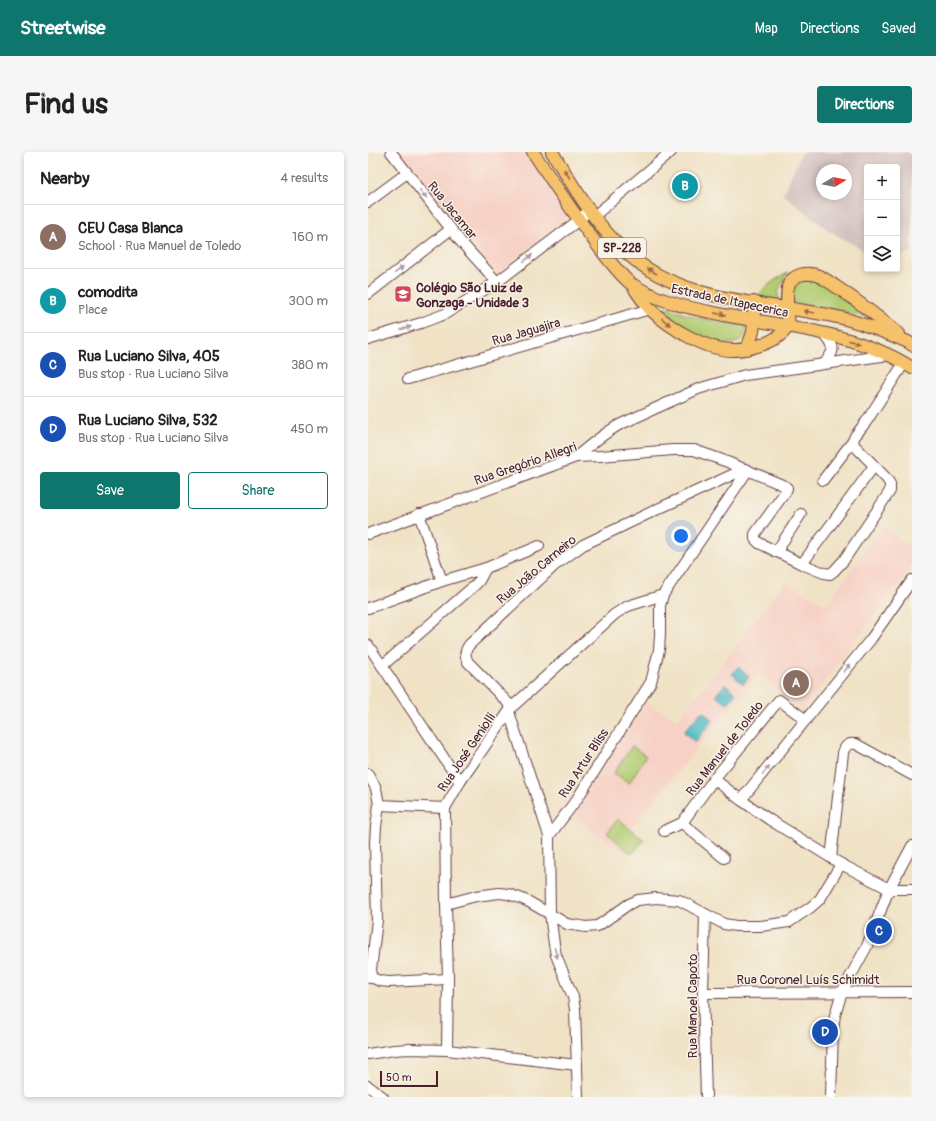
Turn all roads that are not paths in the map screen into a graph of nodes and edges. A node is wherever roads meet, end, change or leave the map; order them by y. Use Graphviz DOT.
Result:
graph roads {
  1 [pos="391,152"];
  2 [pos="533,152"];
  3 [pos="552,152"];
  4 [pos="671,152"];
  5 [pos="407,173"];
  6 [pos="368,202"];
  7 [pos="592,213"];
  8 [pos="579,220"];
  9 [pos="451,230"];
  10 [pos="497,282"];
  11 [pos="631,284"];
  12 [pos="368,294"];
  13 [pos="754,302"];
  14 [pos="650,309"];
  15 [pos="788,309"];
  16 [pos="754,320"];
  17 [pos="789,326"];
  18 [pos="824,334"];
  19 [pos="368,338"];
  20 [pos="910,343"];
  21 [pos="745,349"];
  22 [pos="889,355"];
  23 [pos="824,364"];
  24 [pos="908,366"];
  25 [pos="408,379"];
  26 [pos="853,441"];
  27 [pos="576,457"];
  28 [pos="874,466"];
  29 [pos="746,470"];
  30 [pos="823,480"];
  31 [pos="419,514"];
  32 [pos="801,514"];
  33 [pos="368,534"];
  34 [pos="539,546"];
  35 [pos="776,552"];
  36 [pos="802,564"];
  37 [pos="486,568"];
  38 [pos="912,580"];
  39 [pos="442,581"];
  40 [pos="663,595"];
  41 [pos="368,608"];
  42 [pos="368,646"];
  43 [pos="382,666"];
  44 [pos="510,710"];
  45 [pos="806,720"];
  46 [pos="368,774"];
  47 [pos="912,775"];
  48 [pos="714,779"];
  49 [pos="460,782"];
  50 [pos="741,800"];
  51 [pos="379,805"];
  52 [pos="445,808"];
  53 [pos="682,823"];
  54 [pos="664,831"];
  55 [pos="549,836"];
  56 [pos="912,846"];
  57 [pos="724,858"];
  58 [pos="831,858"];
  59 [pos="841,864"];
  60 [pos="889,889"];
  61 [pos="912,889"];
  62 [pos="446,904"];
  63 [pos="550,914"];
  64 [pos="705,914"];
  65 [pos="369,977"];
  66 [pos="448,979"];
  67 [pos="704,992"];
  68 [pos="842,992"];
  69 [pos="912,992"];
  70 [pos="447,1050"];
  71 [pos="368,1054"];
  72 [pos="577,1065"];
  73 [pos="368,1086"];
  74 [pos="383,1097"];
  75 [pos="578,1097"];
  76 [pos="706,1097"];
  77 [pos="830,1097"];
  1 -- 5 [label="street, Rua Jacamar"];
  2 -- 8 [label="main road, Estrada de Itapecerica / SP-228"];
  7 -- 3 [label="main road, Estrada de Itapecerica / SP-228, one-way"];
  4 -- 7 [label="street"];
  5 -- 6 [label="street"];
  5 -- 9 [label="street, Rua Jacamar, one-way"];
  7 -- 8 [label="street"];
  13 -- 7 [label="main road, Estrada de Itapecerica / SP-228, one-way"];
  10 -- 8 [label="street, one-way"];
  8 -- 11 [label="main road, Estrada de Itapecerica / SP-228"];
  9 -- 10 [label="street, Rua Jacamar"];
  12 -- 9 [label="street, one-way"];
  19 -- 10 [label="street, one-way"];
  11 -- 14 [label="main road"];
  11 -- 16 [label="main road, Estrada de Itapecerica / SP-228, one-way"];
  13 -- 15 [label="main road, Estrada de Itapecerica / SP-228"];
  13 -- 16 [label="main road"];
  14 -- 21 [label="main road, one-way"];
  14 -- 25 [label="street, Rua Jaguajira"];
  15 -- 17 [label="main road"];
  20 -- 15 [label="main road, Estrada de Itapecerica / SP-228, one-way"];
  15 -- 20 [label="main road"];
  16 -- 17 [label="main road, Estrada de Itapecerica / SP-228"];
  16 -- 21 [label="main road"];
  17 -- 18 [label="main road, Estrada de Itapecerica / SP-228"];
  17 -- 21 [label="main road"];
  18 -- 22 [label="main road, Estrada de Itapecerica / SP-228, one-way"];
  18 -- 23 [label="street"];
  22 -- 23 [label="street"];
  22 -- 24 [label="main road, Estrada de Itapecerica / SP-228"];
  23 -- 27 [label="street"];
  24 -- 26 [label="street"];
  26 -- 28 [label="street"];
  26 -- 30 [label="street"];
  27 -- 29 [label="street, Rua Gregório Allegri"];
  27 -- 31 [label="street, Rua Gregório Allegri"];
  28 -- 36 [label="street"];
  28 -- 36 [label="street"];
  29 -- 35 [label="street, Rua Gregório Allegri"];
  29 -- 40 [label="street, Rua Artur Bliss"];
  29 -- 44 [label="street, Rua João Carneiro"];
  31 -- 33 [label="street, Rua Gregório Allegri"];
  31 -- 39 [label="street"];
  32 -- 35 [label="street"];
  34 -- 37 [label="street"];
  35 -- 36 [label="street"];
  37 -- 39 [label="street"];
  37 -- 43 [label="street"];
  45 -- 38 [label="street, one-way"];
  39 -- 41 [label="street"];
  40 -- 44 [label="street, Rua José Geniolli"];
  40 -- 55 [label="street, Rua Artur Bliss"];
  42 -- 43 [label="street"];
  43 -- 49 [label="street"];
  44 -- 49 [label="street, Rua José Geniolli"];
  44 -- 55 [label="street"];
  45 -- 48 [label="street, Rua Manuel de Toledo"];
  50 -- 45 [label="street, one-way"];
  46 -- 51 [label="street"];
  47 -- 58 [label="street"];
  48 -- 50 [label="street"];
  48 -- 53 [label="street, Rua Manuel de Toledo"];
  49 -- 52 [label="street, Rua José Geniolli"];
  50 -- 58 [label="street"];
  51 -- 52 [label="street"];
  51 -- 65 [label="street"];
  52 -- 62 [label="street, Rua José Geniolli"];
  53 -- 54 [label="street"];
  53 -- 57 [label="street"];
  55 -- 63 [label="street"];
  56 -- 60 [label="street"];
  58 -- 59 [label="street"];
  59 -- 60 [label="street"];
  59 -- 64 [label="street"];
  60 -- 61 [label="street"];
  60 -- 68 [label="street"];
  62 -- 63 [label="street"];
  62 -- 66 [label="street, Rua José Geniolli"];
  63 -- 64 [label="street"];
  63 -- 72 [label="street, one-way"];
  64 -- 67 [label="street, Rua Manoel Capoto"];
  65 -- 66 [label="street"];
  66 -- 70 [label="street, Rua José Geniolli"];
  67 -- 68 [label="street, Rua Coronel Luís Schimidt"];
  67 -- 76 [label="street, Rua Manoel Capoto"];
  68 -- 69 [label="street, Rua Coronel Luís Schimidt"];
  68 -- 77 [label="street"];
  70 -- 71 [label="street"];
  70 -- 72 [label="street"];
  72 -- 75 [label="street"];
  73 -- 74 [label="street"];
}
